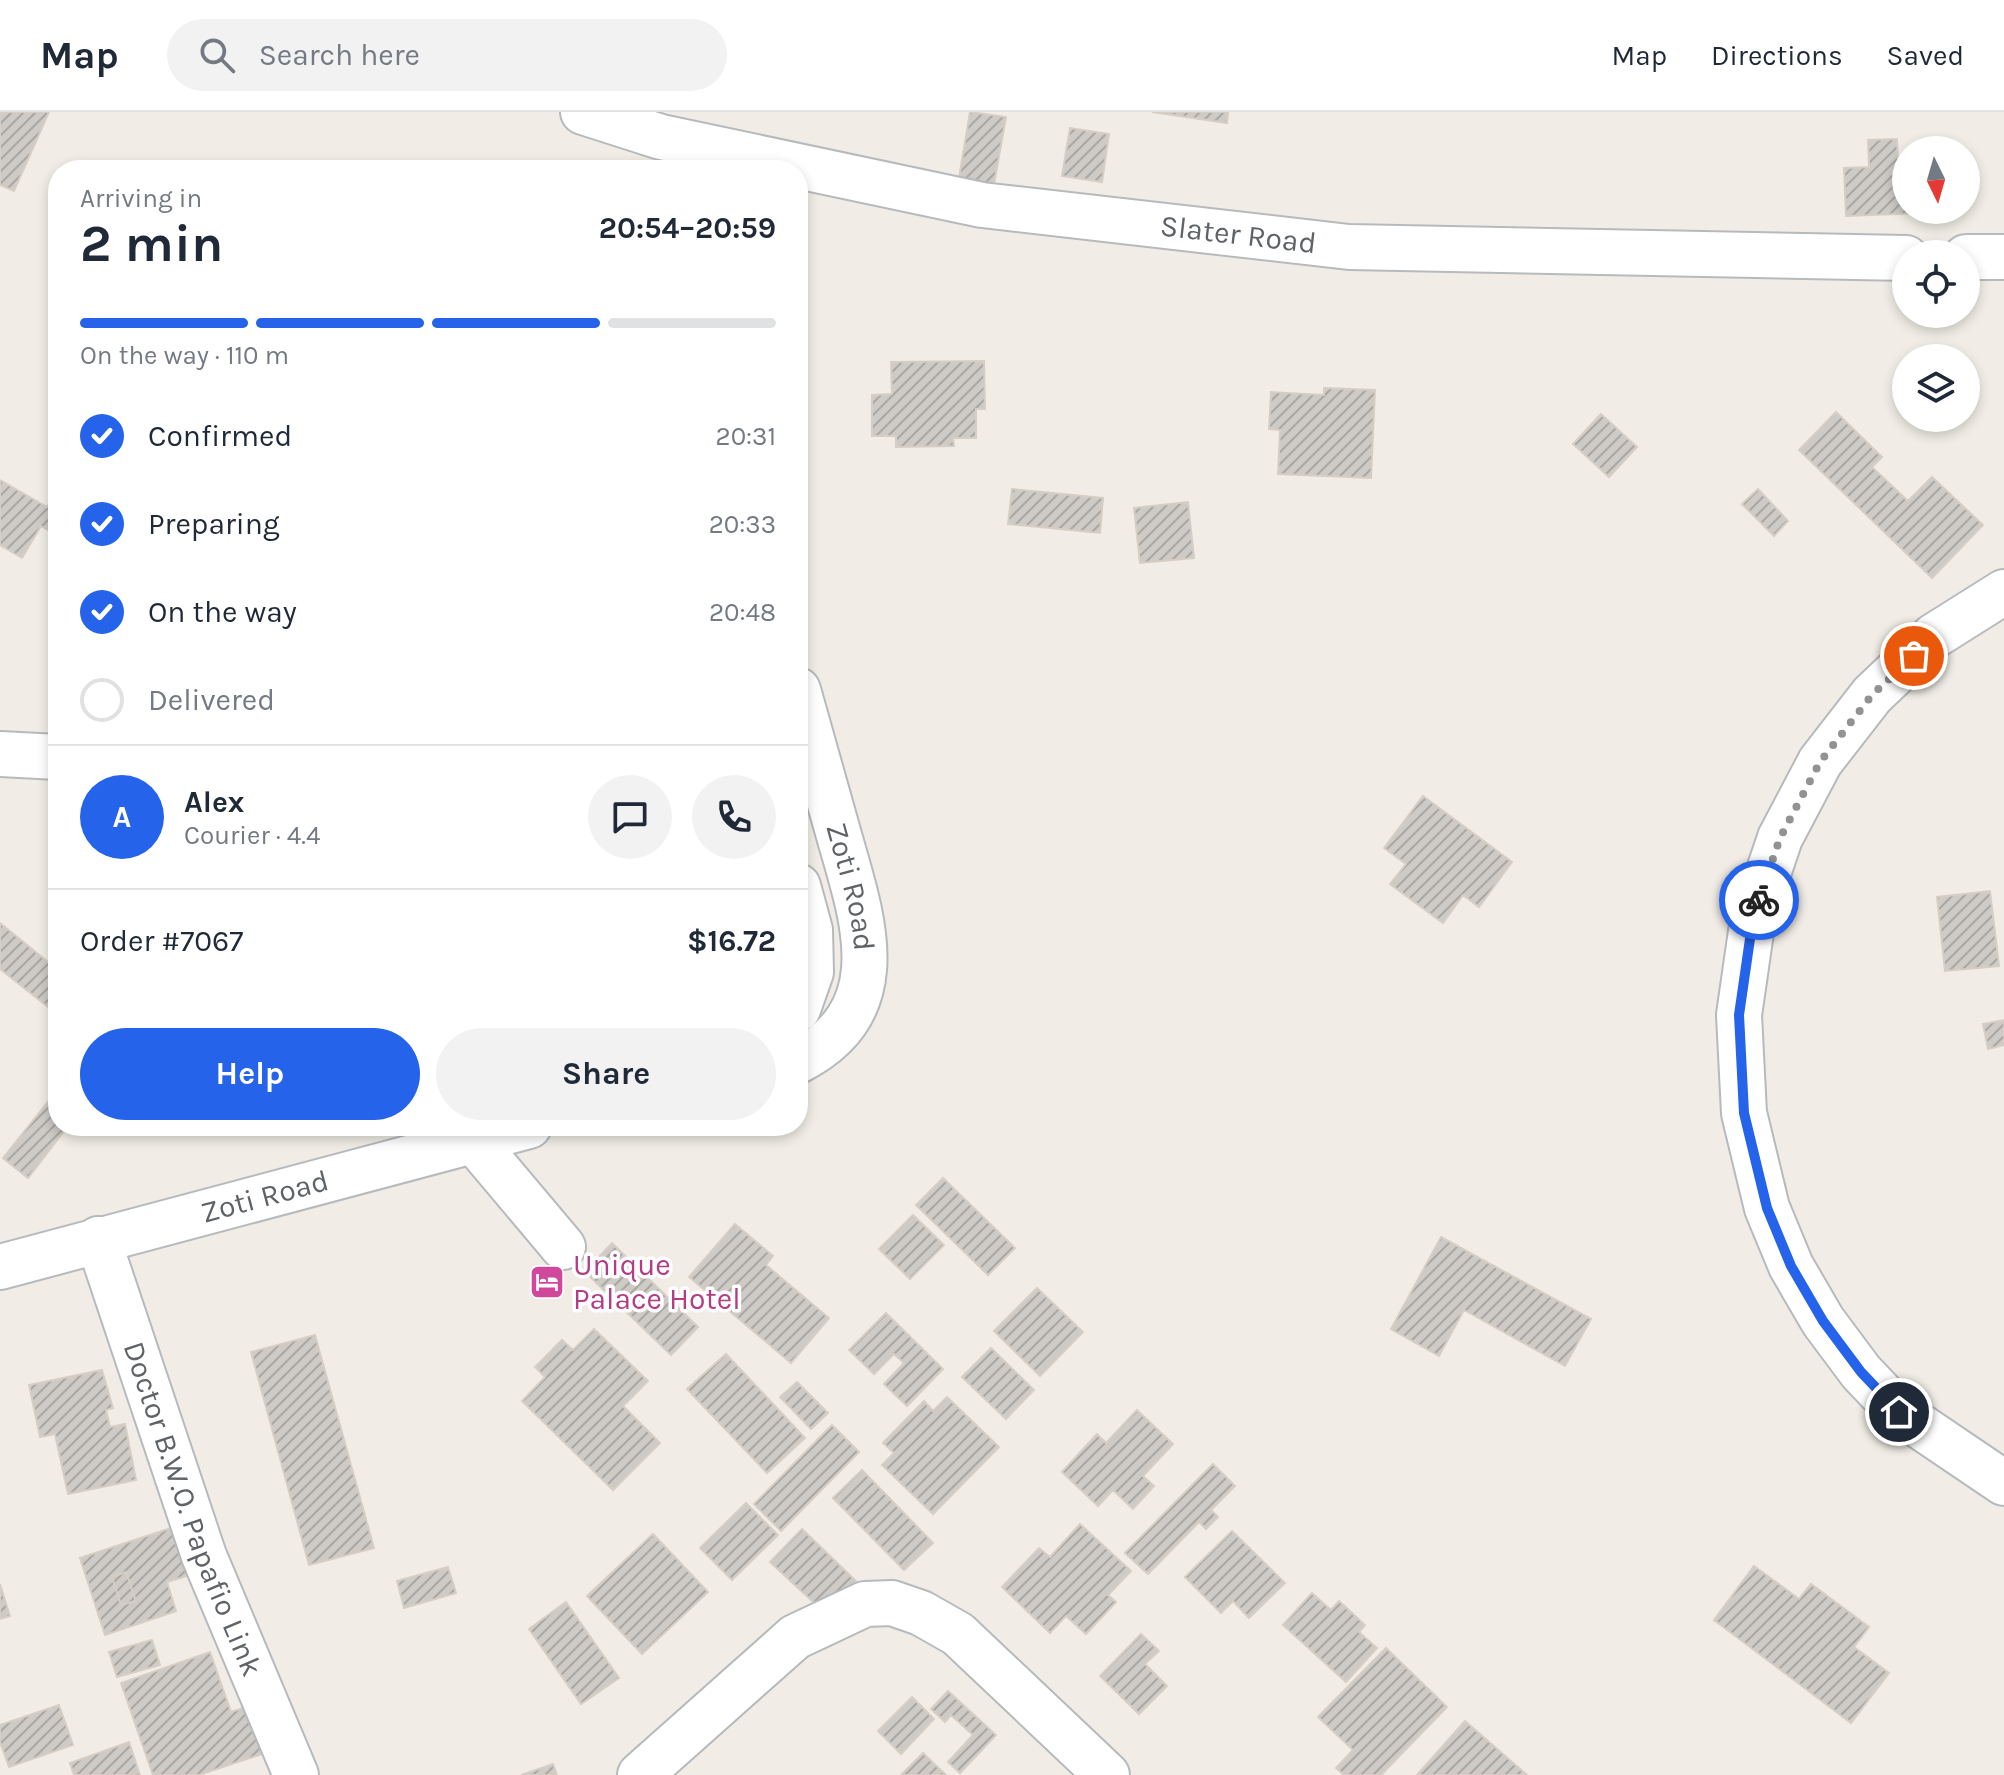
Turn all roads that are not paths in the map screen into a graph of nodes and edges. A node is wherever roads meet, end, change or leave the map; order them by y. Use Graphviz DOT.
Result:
graph roads {
  1 [pos="583,112"];
  2 [pos="662,154"];
  3 [pos="700,160"];
  4 [pos="808,177"];
  5 [pos="1980,257"];
  6 [pos="2004,257"];
  7 [pos="1892,258"];
  8 [pos="2004,592"];
  9 [pos="808,725"];
  10 [pos="2,752"];
  11 [pos="48,756"];
  12 [pos="808,923"];
  13 [pos="808,981"];
  14 [pos="808,1056"];
  15 [pos="489,1136"];
  16 [pos="473,1140"];
  17 [pos="98,1239"];
  18 [pos="563,1247"];
  19 [pos="0,1267"];
  20 [pos="2004,1483"];
  21 [pos="296,1775"];
  22 [pos="640,1775"];
  23 [pos="1107,1775"];
  1 -- 2 [label="street, Slater Road"];
  2 -- 3 [label="street, Slater Road"];
  4 -- 7 [label="street, Slater Road"];
  5 -- 6 [label="street"];
  8 -- 20 [label="street"];
  9 -- 14 [label="street, Zoti Road"];
  10 -- 11 [label="street"];
  12 -- 13 [label="street, Zoti Road"];
  15 -- 16 [label="street, Zoti Road"];
  16 -- 17 [label="street, Zoti Road"];
  16 -- 18 [label="street"];
  17 -- 19 [label="street, Zoti Road"];
  17 -- 21 [label="street, Doctor B.W.O. Papafio Link"];
  22 -- 23 [label="street"];
}
